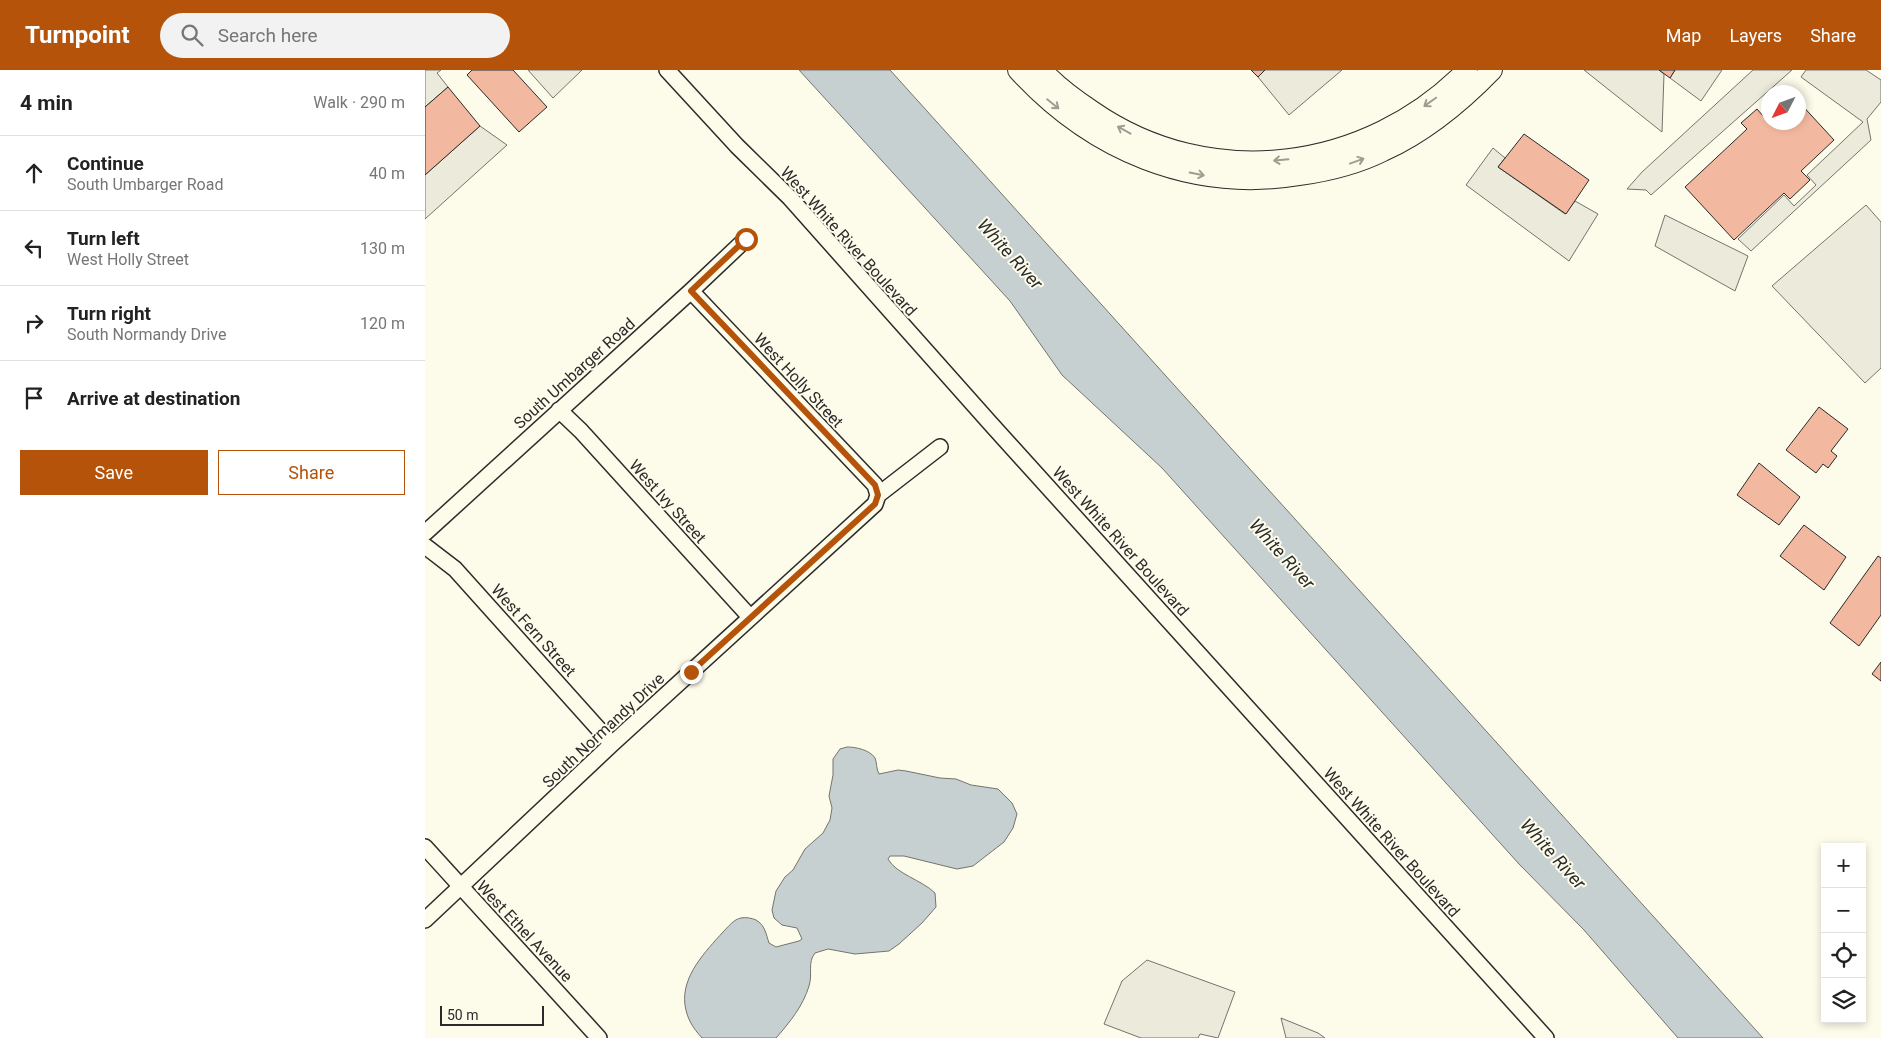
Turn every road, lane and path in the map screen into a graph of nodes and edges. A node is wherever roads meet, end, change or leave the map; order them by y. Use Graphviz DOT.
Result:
graph roads {
  1 [pos="667,70"];
  2 [pos="1018,70"];
  3 [pos="1042,70"];
  4 [pos="1467,70"];
  5 [pos="1491,70"];
  6 [pos="746,239"];
  7 [pos="691,291"];
  8 [pos="559,410"];
  9 [pos="940,447"];
  10 [pos="878,495"];
  11 [pos="425,532"];
  12 [pos="425,546"];
  13 [pos="750,617"];
  14 [pos="613,744"];
  15 [pos="425,846"];
  16 [pos="460,886"];
  17 [pos="425,920"];
  18 [pos="599,1038"];
  19 [pos="1546,1038"];
  1 -- 19 [label="street, West White River Boulevard"];
  2 -- 5 [label="main road, one-way"];
  4 -- 3 [label="main road, one-way"];
  6 -- 7 [label="street, South Umbarger Road"];
  7 -- 8 [label="street, South Umbarger Road"];
  7 -- 10 [label="street, West Holly Street"];
  8 -- 11 [label="street, South Umbarger Road"];
  8 -- 13 [label="street, West Ivy Street"];
  9 -- 10 [label="street, South Normandy Drive"];
  10 -- 13 [label="street, South Normandy Drive"];
  12 -- 14 [label="street, West Fern Street"];
  13 -- 14 [label="street, South Normandy Drive"];
  14 -- 16 [label="street, South Normandy Drive"];
  15 -- 16 [label="street, West Ethel Avenue"];
  16 -- 17 [label="street, South Normandy Drive"];
  16 -- 18 [label="street, West Ethel Avenue"];
}
